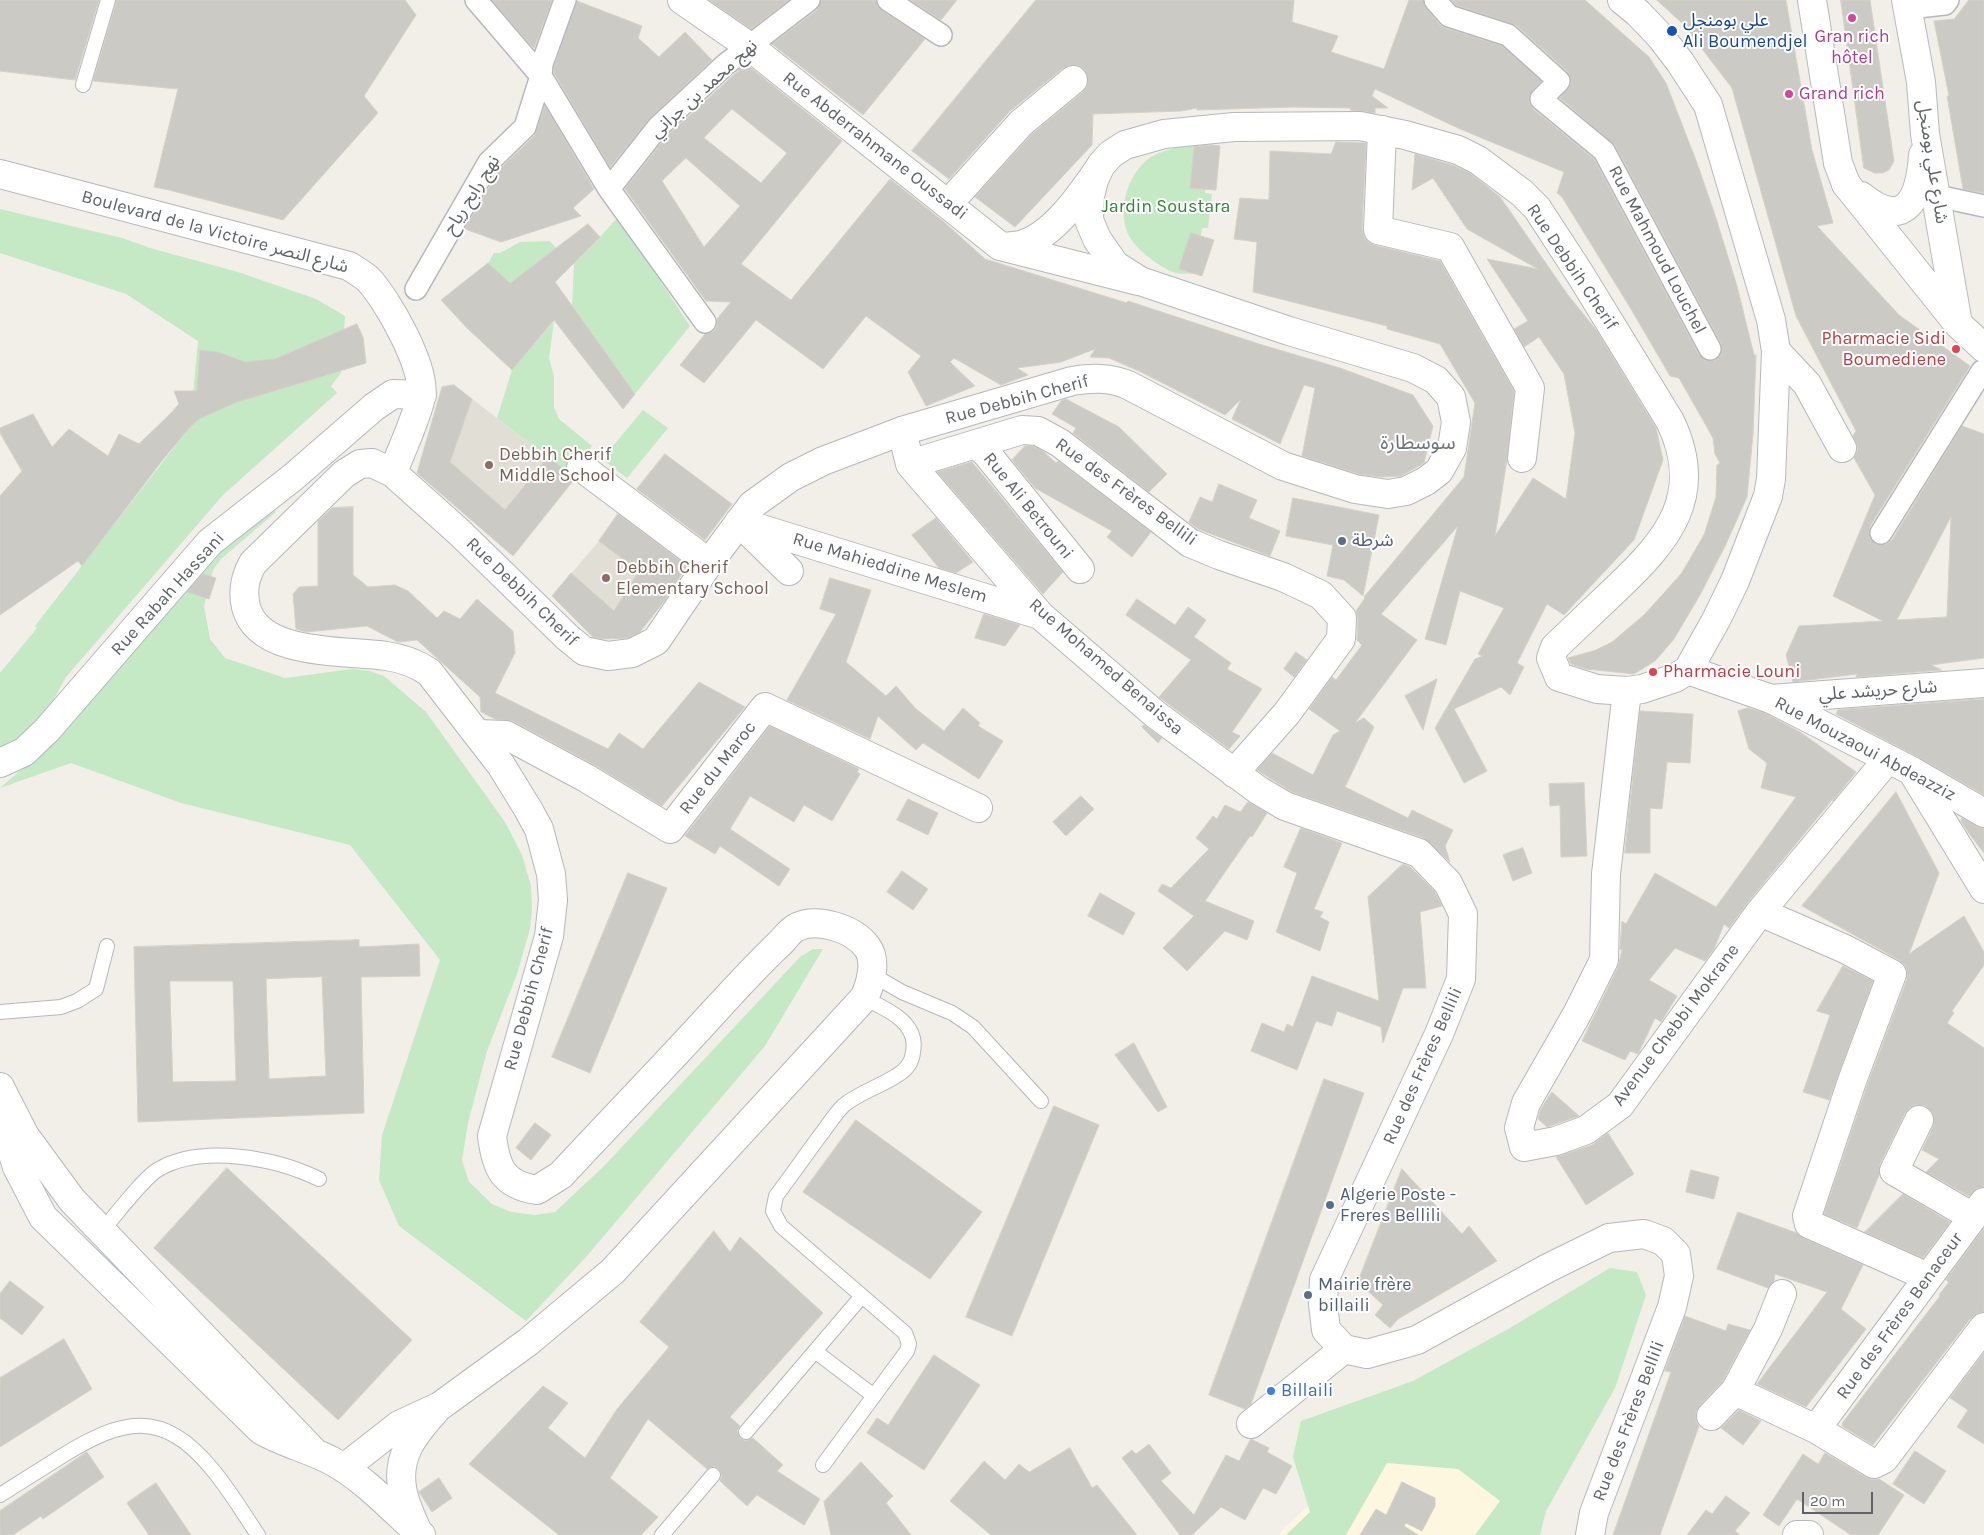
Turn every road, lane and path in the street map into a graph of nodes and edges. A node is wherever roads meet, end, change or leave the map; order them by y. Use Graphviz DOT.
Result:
graph roads {
  1 [pos="108,0"];
  2 [pos="476,0"];
  3 [pos="566,0"];
  4 [pos="682,0"];
  5 [pos="809,0"];
  6 [pos="888,0"];
  7 [pos="1435,0"];
  8 [pos="1622,0"];
  9 [pos="1812,0"];
  10 [pos="1948,0"];
  11 [pos="1907,4"];
  12 [pos="941,35"];
  13 [pos="750,47"];
  14 [pos="541,76"];
  15 [pos="1073,80"];
  16 [pos="83,85"];
  17 [pos="1382,130"];
  18 [pos="1925,134"];
  19 [pos="1101,166"];
  20 [pos="0,174"];
  21 [pos="1846,184"];
  22 [pos="609,188"];
  23 [pos="1937,196"];
  24 [pos="948,204"];
  25 [pos="1984,206"];
  26 [pos="1002,246"];
  27 [pos="1140,281"];
  28 [pos="416,289"];
  29 [pos="706,322"];
  30 [pos="1958,324"];
  31 [pos="1710,349"];
  32 [pos="1776,351"];
  33 [pos="1983,360"];
  34 [pos="422,395"];
  35 [pos="902,431"];
  36 [pos="976,444"];
  37 [pos="1842,448"];
  38 [pos="1522,458"];
  39 [pos="910,464"];
  40 [pos="581,467"];
  41 [pos="393,473"];
  42 [pos="739,522"];
  43 [pos="1882,533"];
  44 [pos="709,564"];
  45 [pos="1080,569"];
  46 [pos="789,572"];
  47 [pos="1040,615"];
  48 [pos="1688,670"];
  49 [pos="1984,683"];
  50 [pos="1627,692"];
  51 [pos="1771,699"];
  52 [pos="478,734"];
  53 [pos="1888,758"];
  54 [pos="0,763"];
  55 [pos="1912,770"];
  56 [pos="1234,773"];
  57 [pos="978,808"];
  58 [pos="1984,813"];
  59 [pos="1984,889"];
  60 [pos="1760,912"];
  61 [pos="107,946"];
  62 [pos="868,986"];
  63 [pos="0,1012"];
  64 [pos="0,1087"];
  65 [pos="1041,1101"];
  66 [pos="0,1112"];
  67 [pos="1919,1120"];
  68 [pos="319,1180"];
  69 [pos="1979,1209"];
  70 [pos="102,1231"];
  71 [pos="1928,1277"];
  72 [pos="1782,1294"];
  73 [pos="862,1296"];
  74 [pos="1984,1327"];
  75 [pos="1344,1349"];
  76 [pos="816,1352"];
  77 [pos="1735,1391"];
  78 [pos="874,1396"];
  79 [pos="440,1406"];
  80 [pos="1711,1416"];
  81 [pos="1251,1424"];
  82 [pos="1816,1430"];
  83 [pos="746,1432"];
  84 [pos="314,1452"];
  85 [pos="823,1465"];
  86 [pos="344,1468"];
  87 [pos="713,1474"];
  88 [pos="0,1495"];
  89 [pos="419,1534"];
  90 [pos="258,1535"];
  91 [pos="662,1535"];
  92 [pos="1590,1535"];
  93 [pos="1797,1535"];
  94 [pos="1809,1535"];
  1 -- 16 [label="lane"];
  2 -- 14 [label="street"];
  3 -- 14 [label="street, نهج رابح رياح"];
  4 -- 13 [label="street, Rue Abderrahmane Oussadi"];
  5 -- 13 [label="street, نهج محمد بن جراني"];
  6 -- 12 [label="street"];
  7 -- 31 [label="street, Rue Mahmoud Louchel"];
  8 -- 32 [label="street"];
  9 -- 21 [label="street"];
  10 -- 11 [label="street"];
  11 -- 18 [label="street, شارع علي بومنجل"];
  13 -- 22 [label="street, نهج محمد بن جراني"];
  13 -- 24 [label="street, Rue Abderrahmane Oussadi"];
  14 -- 22 [label="street"];
  14 -- 28 [label="street, نهج رابح رياح"];
  15 -- 24 [label="street"];
  17 -- 19 [label="street, Rue Debbih Cherif"];
  17 -- 38 [label="street"];
  17 -- 50 [label="street, Rue Debbih Cherif"];
  18 -- 21 [label="street"];
  18 -- 23 [label="street, شارع علي بومنجل"];
  19 -- 26 [label="street"];
  19 -- 27 [label="street, Rue Debbih Cherif"];
  20 -- 34 [label="street, Boulevard de la Victoire شارع النصر"];
  21 -- 30 [label="street"];
  22 -- 29 [label="street"];
  23 -- 25 [label="street"];
  23 -- 30 [label="street, شارع علي بومنجل"];
  24 -- 26 [label="street, Rue Abderrahmane Oussadi"];
  26 -- 27 [label="street"];
  27 -- 35 [label="street, Rue Debbih Cherif"];
  30 -- 33 [label="street"];
  32 -- 37 [label="street"];
  32 -- 48 [label="street"];
  33 -- 43 [label="street"];
  34 -- 41 [label="street, Boulevard de la Victoire شارع النصر"];
  34 -- 54 [label="street, Rue Rabah Hassani"];
  35 -- 39 [label="street, Rue Mohamed Benaissa"];
  35 -- 42 [label="street, Rue Debbih Cherif"];
  36 -- 39 [label="street, Rue des Frères Bellili"];
  36 -- 45 [label="street, Rue Ali Betrouni"];
  36 -- 56 [label="street, Rue des Frères Bellili"];
  39 -- 47 [label="street, Rue Mohamed Benaissa"];
  40 -- 44 [label="street"];
  41 -- 44 [label="street, Rue Debbih Cherif"];
  41 -- 52 [label="street, Rue Debbih Cherif"];
  42 -- 44 [label="street, Rue Debbih Cherif"];
  42 -- 46 [label="street"];
  42 -- 47 [label="street, Rue Mahieddine Meslem"];
  47 -- 56 [label="street, Rue Mohamed Benaissa"];
  48 -- 50 [label="street, Rue Debbih Cherif"];
  48 -- 51 [label="street, Rue Mouzaoui Abdeazziz"];
  49 -- 51 [label="street, شارع حريشد علي"];
  50 -- 60 [label="street, Avenue Chebbi Mokrane"];
  51 -- 53 [label="street, Rue Mouzaoui Abdeazziz"];
  52 -- 57 [label="street, Rue du Maroc"];
  52 -- 62 [label="street, Rue Debbih Cherif"];
  53 -- 55 [label="street, Rue Mouzaoui Abdeazziz"];
  53 -- 60 [label="street"];
  55 -- 58 [label="street, Rue Mouzaoui Abdeazziz"];
  55 -- 59 [label="street"];
  56 -- 75 [label="street, Rue des Frères Bellili"];
  60 -- 71 [label="street"];
  61 -- 63 [label="lane"];
  62 -- 65 [label="lane"];
  62 -- 73 [label="lane"];
  62 -- 79 [label="street"];
  64 -- 70 [label="street"];
  66 -- 84 [label="street"];
  67 -- 69 [label="street"];
  68 -- 70 [label="lane"];
  69 -- 71 [label="street, Rue des Frères Benaceur"];
  70 -- 84 [label="street"];
  71 -- 82 [label="street, Rue des Frères Benaceur"];
  72 -- 77 [label="street"];
  73 -- 76 [label="lane"];
  73 -- 78 [label="lane"];
  74 -- 82 [label="street"];
  75 -- 81 [label="street"];
  75 -- 92 [label="street, Rue des Frères Bellili"];
  76 -- 78 [label="lane"];
  76 -- 83 [label="lane"];
  77 -- 80 [label="street"];
  77 -- 82 [label="street"];
  78 -- 85 [label="lane"];
  79 -- 86 [label="street"];
  79 -- 89 [label="street"];
  84 -- 86 [label="street"];
  86 -- 89 [label="street"];
  87 -- 91 [label="lane"];
  88 -- 90 [label="lane"];
  93 -- 94 [label="street"];
}
